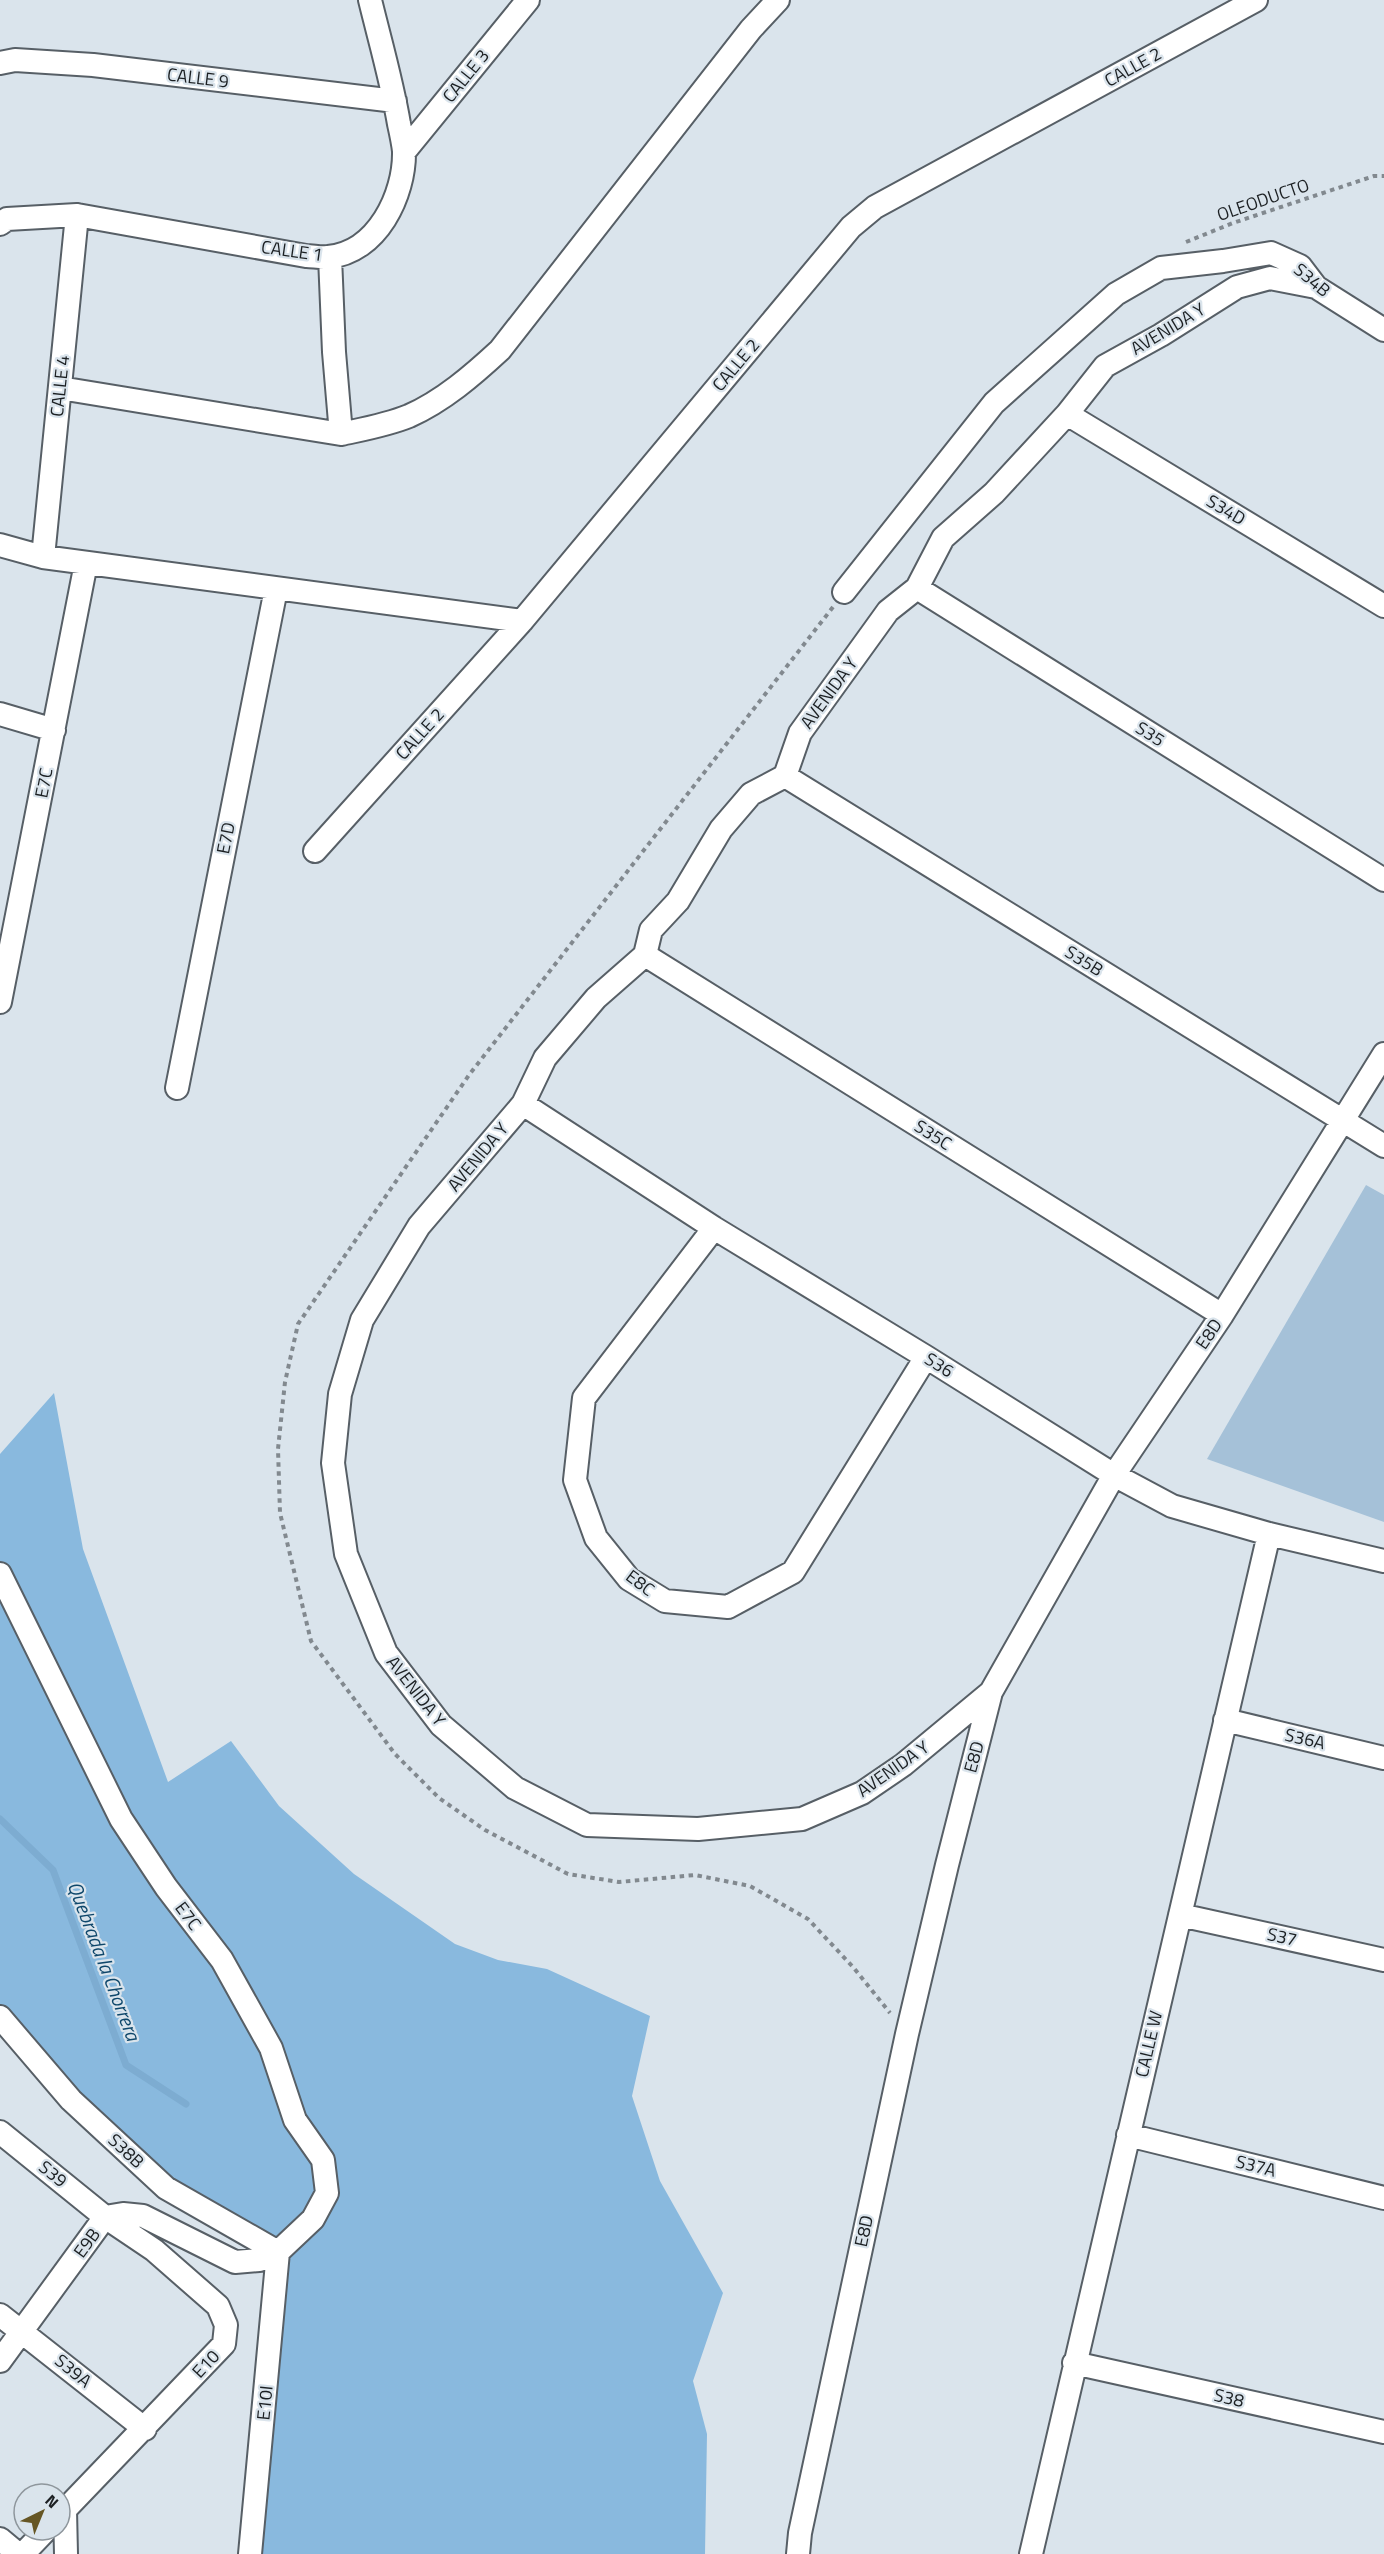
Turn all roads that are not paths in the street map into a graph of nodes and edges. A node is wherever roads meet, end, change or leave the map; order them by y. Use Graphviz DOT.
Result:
graph roads {
  1 [pos="369,0"];
  2 [pos="528,0"];
  3 [pos="778,0"];
  4 [pos="1256,0"];
  5 [pos="0,63"];
  6 [pos="395,101"];
  7 [pos="404,152"];
  8 [pos="77,215"];
  9 [pos="0,224"];
  10 [pos="330,257"];
  11 [pos="1316,287"];
  12 [pos="1384,330"];
  13 [pos="60,388"];
  14 [pos="1067,414"];
  15 [pos="341,434"];
  16 [pos="0,545"];
  17 [pos="44,557"];
  18 [pos="86,563"];
  19 [pos="917,588"];
  20 [pos="276,589"];
  21 [pos="844,592"];
  22 [pos="1384,606"];
  23 [pos="522,621"];
  24 [pos="0,714"];
  25 [pos="54,730"];
  26 [pos="785,776"];
  27 [pos="315,851"];
  28 [pos="1384,880"];
  29 [pos="645,955"];
  30 [pos="0,1002"];
  31 [pos="1384,1054"];
  32 [pos="177,1088"];
  33 [pos="523,1104"];
  34 [pos="1343,1120"];
  35 [pos="1384,1146"];
  36 [pos="714,1228"];
  37 [pos="1222,1315"];
  38 [pos="926,1357"];
  39 [pos="1114,1476"];
  40 [pos="1269,1534"];
  41 [pos="1384,1561"];
  42 [pos="0,1574"];
  43 [pos="992,1692"];
  44 [pos="1225,1720"];
  45 [pos="1384,1758"];
  46 [pos="1180,1915"];
  47 [pos="1384,1960"];
  48 [pos="0,2017"];
  49 [pos="0,2132"];
  50 [pos="1128,2135"];
  51 [pos="1384,2198"];
  52 [pos="105,2217"];
  53 [pos="278,2252"];
  54 [pos="0,2315"];
  55 [pos="22,2331"];
  56 [pos="0,2361"];
  57 [pos="1074,2363"];
  58 [pos="145,2429"];
  59 [pos="1384,2432"];
  60 [pos="72,2502"];
  61 [pos="0,2539"];
  62 [pos="33,2542"];
  63 [pos="20,2554"];
  64 [pos="250,2554"];
  65 [pos="798,2554"];
  66 [pos="1031,2554"];
  1 -- 6 [label="street, CALLE 1"];
  2 -- 7 [label="street, CALLE 3"];
  3 -- 15 [label="street"];
  4 -- 23 [label="street, CALLE 2"];
  5 -- 6 [label="street, CALLE 9"];
  6 -- 7 [label="street, CALLE 1"];
  7 -- 10 [label="street, CALLE 1"];
  8 -- 9 [label="street, CALLE 1"];
  8 -- 10 [label="street, CALLE 1"];
  8 -- 13 [label="street, CALLE 4"];
  10 -- 15 [label="street"];
  11 -- 12 [label="street, S34B"];
  11 -- 14 [label="street, AVENIDA Y"];
  11 -- 21 [label="street, S34B"];
  13 -- 15 [label="street"];
  13 -- 17 [label="street, CALLE 4"];
  14 -- 19 [label="street, AVENIDA Y"];
  14 -- 22 [label="street, S34D"];
  16 -- 17 [label="street"];
  17 -- 18 [label="street"];
  18 -- 20 [label="street"];
  18 -- 25 [label="street, E7C"];
  19 -- 26 [label="street, AVENIDA Y"];
  19 -- 28 [label="street, S35"];
  20 -- 23 [label="street"];
  20 -- 32 [label="street, E7D"];
  23 -- 27 [label="street, CALLE 2"];
  24 -- 25 [label="street"];
  25 -- 30 [label="street, E7C"];
  26 -- 29 [label="street"];
  26 -- 34 [label="street, S35B"];
  29 -- 33 [label="street, AVENIDA Y"];
  29 -- 37 [label="street, S35C"];
  31 -- 34 [label="street, E8D"];
  33 -- 36 [label="street, S36"];
  33 -- 43 [label="street, AVENIDA Y"];
  34 -- 35 [label="street, S35B"];
  34 -- 37 [label="street, E8D"];
  36 -- 38 [label="street, S36"];
  36 -- 38 [label="street, E8C"];
  37 -- 39 [label="street, E8D"];
  38 -- 39 [label="street, S36"];
  39 -- 40 [label="street, S36"];
  39 -- 43 [label="street, E8D"];
  40 -- 41 [label="street, S36"];
  40 -- 44 [label="street, CALLE W"];
  42 -- 53 [label="street, E7C"];
  43 -- 65 [label="street, E8D"];
  44 -- 45 [label="street, S36A"];
  44 -- 46 [label="street, CALLE W"];
  46 -- 47 [label="street, S37"];
  46 -- 50 [label="street, CALLE W"];
  48 -- 53 [label="street, S38B"];
  49 -- 52 [label="street, S39"];
  50 -- 51 [label="street, S37A"];
  50 -- 57 [label="street, CALLE W"];
  52 -- 53 [label="street, E9B"];
  52 -- 55 [label="street, E9B"];
  52 -- 58 [label="street, E10"];
  53 -- 64 [label="street, E10I"];
  54 -- 55 [label="street, S39A"];
  55 -- 56 [label="street, E9B"];
  55 -- 58 [label="street, S39A"];
  57 -- 59 [label="street, S38"];
  57 -- 66 [label="street, CALLE W"];
  58 -- 60 [label="street, E10"];
  61 -- 63 [label="street"];
  62 -- 63 [label="street"];
}
